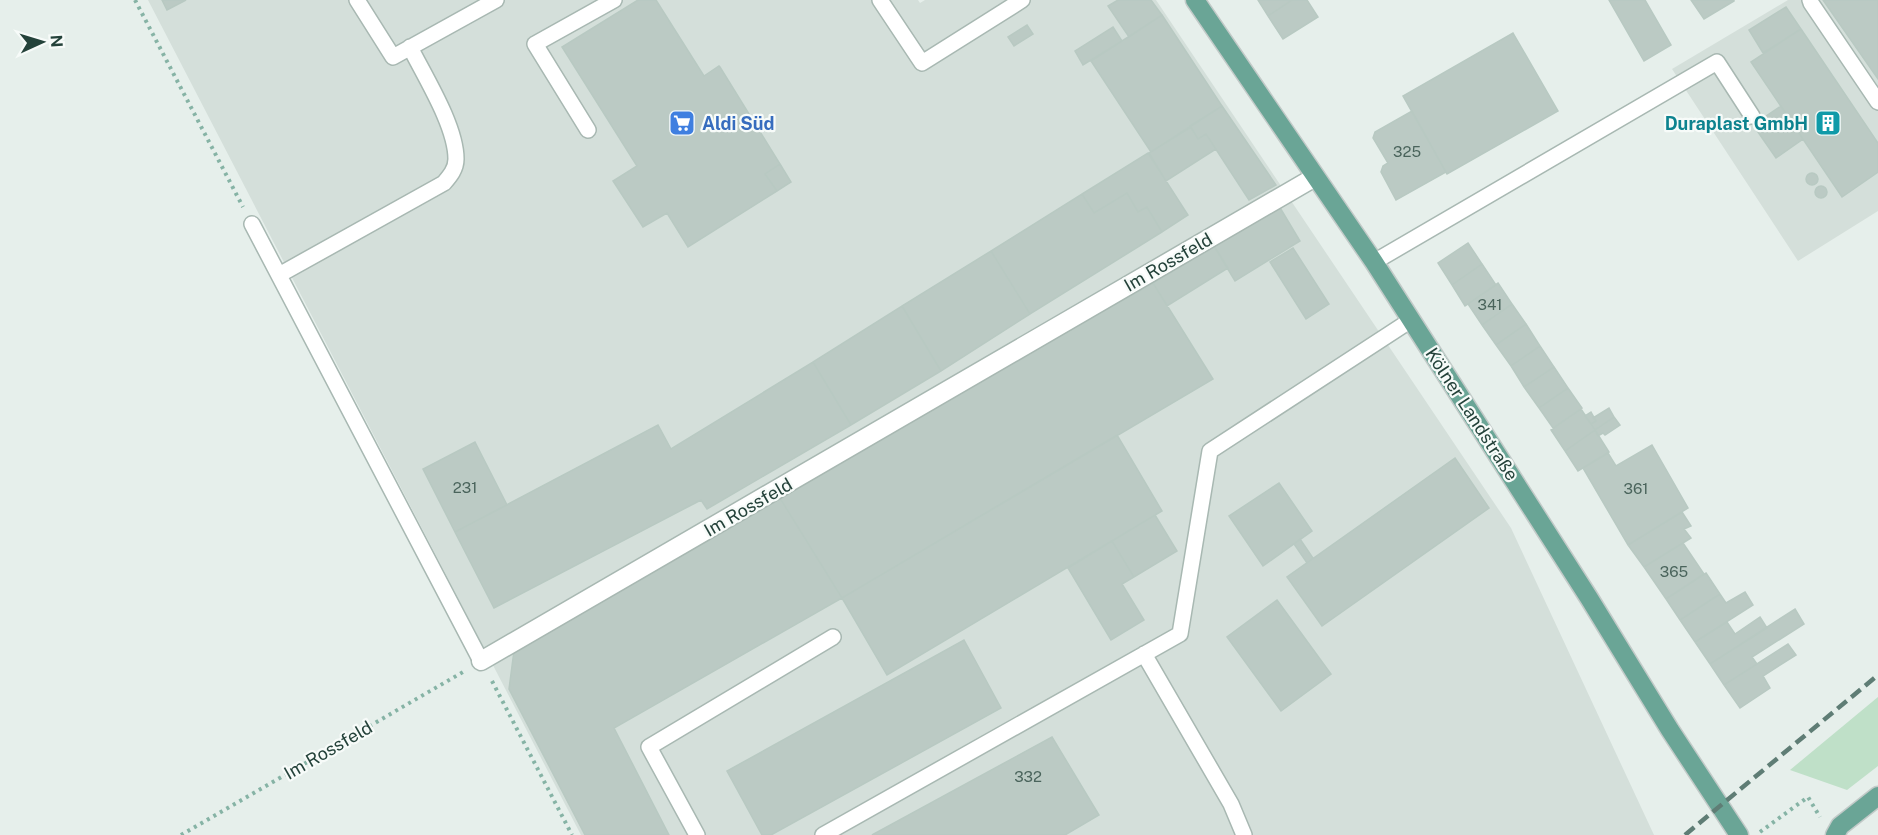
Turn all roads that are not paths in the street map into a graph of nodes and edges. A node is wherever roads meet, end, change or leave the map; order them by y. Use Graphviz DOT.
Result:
graph roads {
  1 [pos="357,0"];
  2 [pos="496,0"];
  3 [pos="614,0"];
  4 [pos="880,0"];
  5 [pos="1022,0"];
  6 [pos="1195,0"];
  7 [pos="1810,0"];
  8 [pos="410,47"];
  9 [pos="1878,102"];
  10 [pos="1752,116"];
  11 [pos="588,130"];
  12 [pos="1315,177"];
  13 [pos="252,224"];
  14 [pos="1374,262"];
  15 [pos="279,275"];
  16 [pos="1411,320"];
  17 [pos="833,637"];
  18 [pos="1144,654"];
  19 [pos="481,661"];
  20 [pos="1878,796"];
  21 [pos="697,835"];
  22 [pos="823,835"];
  23 [pos="1244,835"];
  24 [pos="1739,835"];
  25 [pos="1835,835"];
  1 -- 8 [label="lane"];
  2 -- 8 [label="lane"];
  3 -- 11 [label="lane"];
  4 -- 5 [label="lane"];
  6 -- 12 [label="main road, Kölner Landstraße"];
  7 -- 9 [label="lane"];
  8 -- 15 [label="lane"];
  10 -- 14 [label="lane"];
  12 -- 14 [label="main road, Kölner Landstraße"];
  12 -- 19 [label="street, Im Rossfeld"];
  13 -- 15 [label="lane"];
  14 -- 16 [label="main road, Kölner Landstraße"];
  15 -- 19 [label="lane"];
  16 -- 18 [label="lane"];
  16 -- 24 [label="main road, Kölner Landstraße"];
  17 -- 21 [label="lane"];
  18 -- 22 [label="lane"];
  18 -- 23 [label="lane"];
  20 -- 25 [label="main road"];
}
